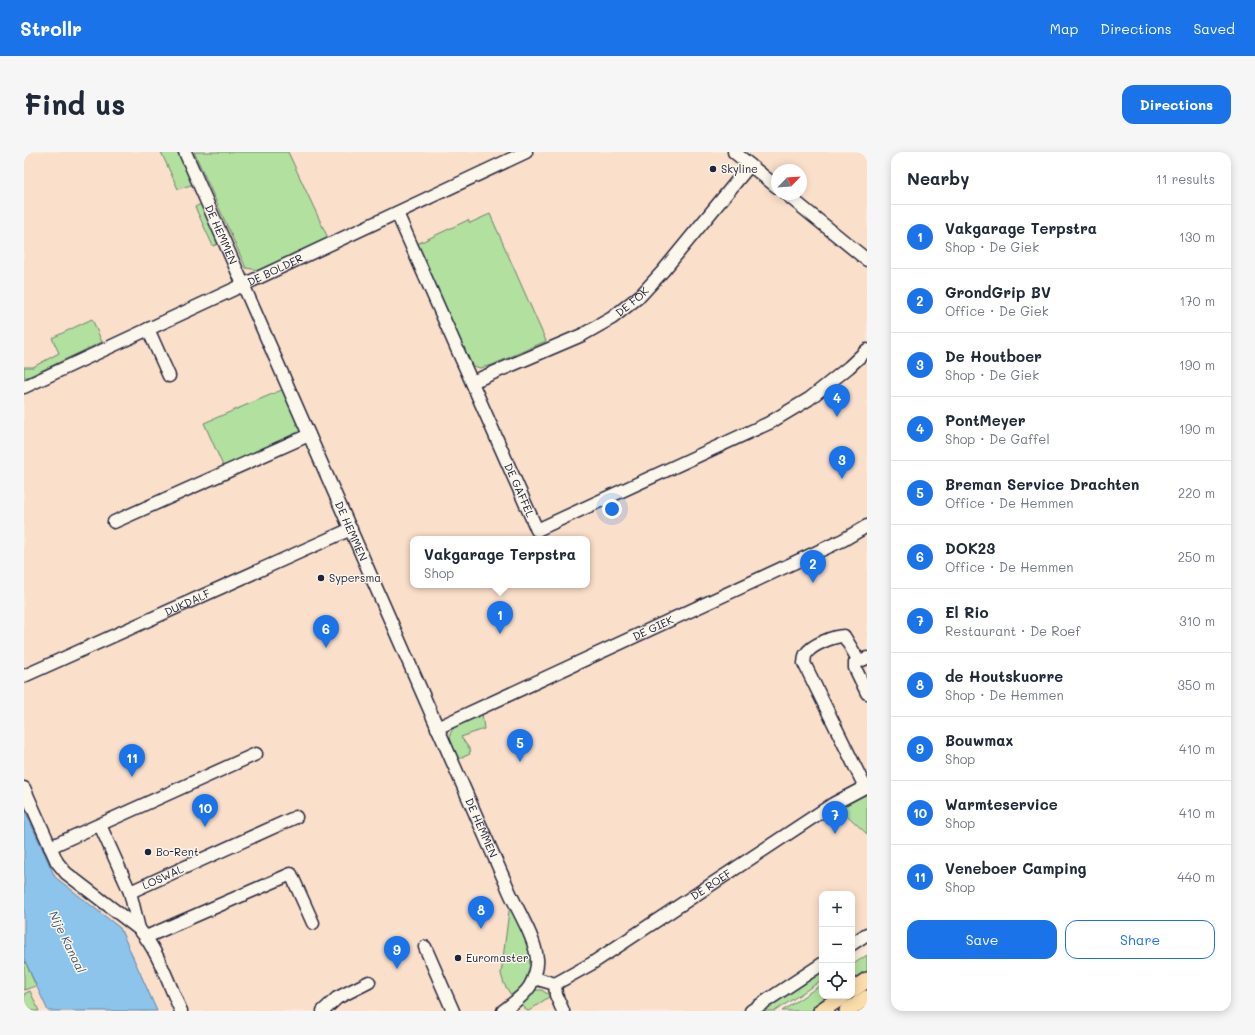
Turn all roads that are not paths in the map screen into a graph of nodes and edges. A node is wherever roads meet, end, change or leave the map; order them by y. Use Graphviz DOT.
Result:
graph roads {
  1 [pos="185,152"];
  2 [pos="526,152"];
  3 [pos="734,152"];
  4 [pos="750,165"];
  5 [pos="771,182"];
  6 [pos="793,200"];
  7 [pos="397,213"];
  8 [pos="867,260"];
  9 [pos="243,286"];
  10 [pos="148,330"];
  11 [pos="867,350"];
  12 [pos="169,376"];
  13 [pos="472,382"];
  14 [pos="24,387"];
  15 [pos="309,435"];
  16 [pos="114,522"];
  17 [pos="867,526"];
  18 [pos="351,529"];
  19 [pos="863,660"];
  20 [pos="24,676"];
  21 [pos="867,693"];
  22 [pos="438,728"];
  23 [pos="256,754"];
  24 [pos="866,786"];
  25 [pos="24,788"];
  26 [pos="296,817"];
  27 [pos="100,825"];
  28 [pos="50,847"];
  29 [pos="130,892"];
  30 [pos="313,923"];
  31 [pos="143,933"];
  32 [pos="867,934"];
  33 [pos="855,942"];
  34 [pos="426,947"];
  35 [pos="819,966"];
  36 [pos="534,978"];
  37 [pos="867,980"];
  38 [pos="369,982"];
  39 [pos="555,984"];
  40 [pos="855,988"];
  41 [pos="867,998"];
  42 [pos="838,999"];
  43 [pos="181,1011"];
  44 [pos="323,1011"];
  45 [pos="454,1011"];
  46 [pos="503,1011"];
  47 [pos="563,1011"];
  48 [pos="751,1011"];
  49 [pos="820,1011"];
  50 [pos="847,1011"];
  1 -- 9 [label="street, DE HEMMEN"];
  2 -- 7 [label="street, DE BOLDER"];
  3 -- 4 [label="street"];
  4 -- 5 [label="street"];
  4 -- 13 [label="street, DE FOK"];
  6 -- 8 [label="street"];
  7 -- 9 [label="street, DE BOLDER"];
  7 -- 13 [label="street, DE GAFFEL"];
  9 -- 10 [label="street, DE BOLDER"];
  9 -- 15 [label="street, DE HEMMEN"];
  10 -- 12 [label="street"];
  10 -- 14 [label="street, DE BOLDER"];
  11 -- 13 [label="street, DE GAFFEL"];
  15 -- 16 [label="street"];
  15 -- 18 [label="street, DE HEMMEN"];
  17 -- 22 [label="street, DE GIEK"];
  18 -- 20 [label="street, DUKDALF"];
  18 -- 22 [label="street, DE HEMMEN"];
  19 -- 21 [label="street"];
  19 -- 24 [label="street"];
  22 -- 36 [label="street, DE HEMMEN"];
  23 -- 27 [label="street"];
  24 -- 39 [label="street, DE ROEF"];
  25 -- 28 [label="street, LOSWAL"];
  26 -- 29 [label="street, LOSWAL"];
  27 -- 28 [label="street"];
  27 -- 29 [label="street"];
  28 -- 31 [label="street, LOSWAL"];
  29 -- 31 [label="street, LOSWAL"];
  30 -- 31 [label="street"];
  31 -- 43 [label="street, LOSWAL"];
  32 -- 33 [label="street"];
  34 -- 45 [label="street"];
  35 -- 48 [label="street"];
  36 -- 39 [label="street"];
  36 -- 46 [label="street, DE HEMMEN"];
  37 -- 40 [label="main road"];
  38 -- 44 [label="street"];
  39 -- 47 [label="street"];
  41 -- 50 [label="main road"];
  42 -- 49 [label="main road"];
}
